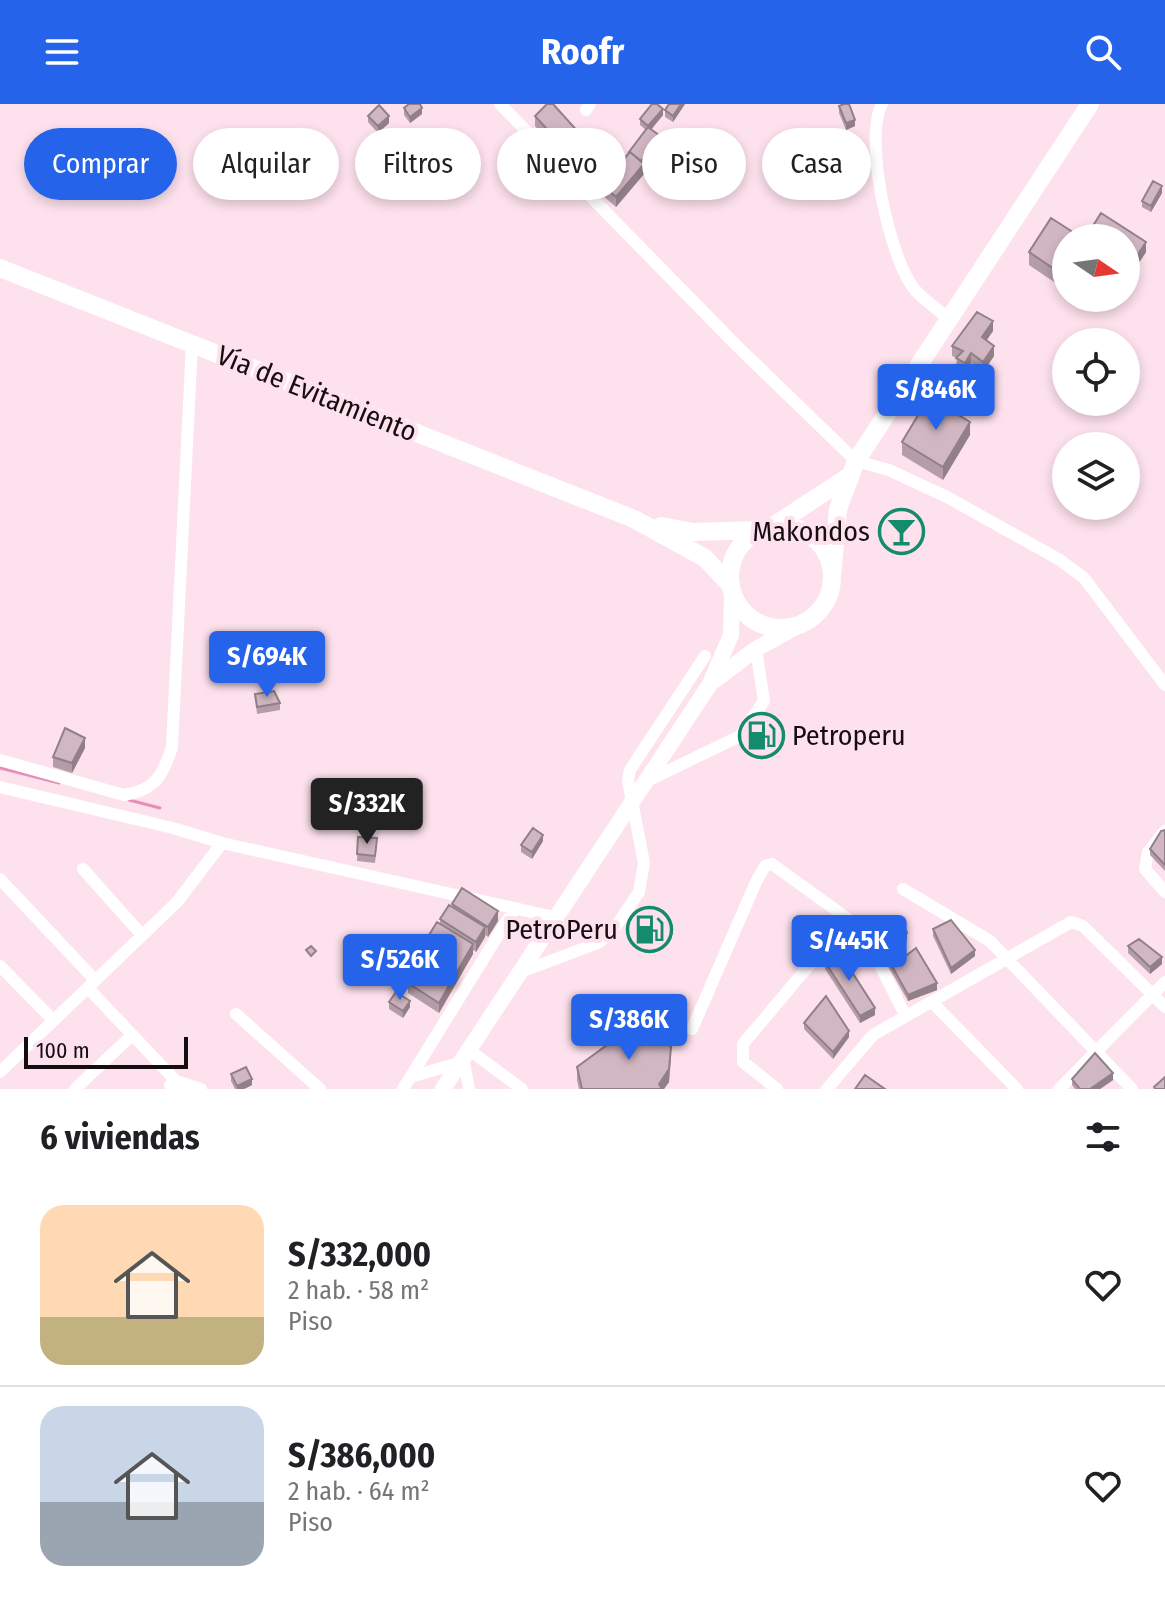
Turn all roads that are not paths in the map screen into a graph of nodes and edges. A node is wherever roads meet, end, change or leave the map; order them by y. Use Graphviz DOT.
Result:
graph roads {
  1 [pos="500,104"];
  2 [pos="882,104"];
  3 [pos="1090,104"];
  4 [pos="0,268"];
  5 [pos="948,318"];
  6 [pos="192,343"];
  7 [pos="852,469"];
  8 [pos="634,519"];
  9 [pos="767,528"];
  10 [pos="832,577"];
  11 [pos="732,590"];
  12 [pos="807,621"];
  13 [pos="756,649"];
  14 [pos="705,656"];
  15 [pos="710,684"];
  16 [pos="1165,685"];
  17 [pos="0,760"];
  18 [pos="644,783"];
  19 [pos="0,787"];
  20 [pos="634,798"];
  21 [pos="1165,831"];
  22 [pos="222,843"];
  23 [pos="83,869"];
  24 [pos="0,879"];
  25 [pos="903,889"];
  26 [pos="1165,892"];
  27 [pos="515,908"];
  28 [pos="554,917"];
  29 [pos="848,919"];
  30 [pos="141,934"];
  31 [pos="1007,961"];
  32 [pos="0,966"];
  33 [pos="517,973"];
  34 [pos="1165,982"];
  35 [pos="91,984"];
  36 [pos="1152,994"];
  37 [pos="932,1002"];
  38 [pos="1165,1007"];
  39 [pos="236,1014"];
  40 [pos="905,1015"];
  41 [pos="53,1020"];
  42 [pos="692,1029"];
  43 [pos="131,1036"];
  44 [pos="1094,1051"];
  45 [pos="463,1056"];
  46 [pos="3,1063"];
  47 [pos="407,1083"];
  48 [pos="172,1086"];
  49 [pos="75,1089"];
  50 [pos="201,1089"];
  51 [pos="320,1089"];
  52 [pos="443,1089"];
  53 [pos="469,1089"];
  54 [pos="522,1089"];
  55 [pos="777,1089"];
  56 [pos="827,1089"];
  57 [pos="1017,1089"];
  58 [pos="1059,1089"];
  59 [pos="1132,1089"];
  1 -- 7 [label="street"];
  2 -- 5 [label="street"];
  3 -- 5 [label="highway"];
  4 -- 6 [label="highway, Vía de Evitamiento"];
  5 -- 7 [label="highway"];
  6 -- 8 [label="highway, Vía de Evitamiento"];
  6 -- 17 [label="street"];
  7 -- 9 [label="highway"];
  7 -- 10 [label="highway"];
  7 -- 16 [label="street"];
  8 -- 9 [label="highway, Vía de Evitamiento"];
  8 -- 11 [label="highway, Vía de Evitamiento"];
  9 -- 10 [label="highway"];
  9 -- 11 [label="highway"];
  10 -- 12 [label="highway"];
  11 -- 12 [label="highway"];
  11 -- 15 [label="main road"];
  12 -- 13 [label="main road"];
  13 -- 15 [label="main road"];
  13 -- 18 [label="street"];
  14 -- 20 [label="street"];
  15 -- 18 [label="main road"];
  18 -- 20 [label="main road"];
  19 -- 22 [label="street"];
  20 -- 28 [label="main road"];
  20 -- 33 [label="street"];
  21 -- 26 [label="street"];
  22 -- 27 [label="street"];
  22 -- 30 [label="street"];
  23 -- 30 [label="street"];
  24 -- 35 [label="street"];
  25 -- 31 [label="street"];
  27 -- 28 [label="street"];
  27 -- 47 [label="street"];
  28 -- 33 [label="main road"];
  29 -- 40 [label="street"];
  29 -- 42 [label="street"];
  29 -- 55 [label="street"];
  30 -- 35 [label="street"];
  31 -- 36 [label="street"];
  31 -- 37 [label="street"];
  31 -- 44 [label="street"];
  32 -- 41 [label="street"];
  33 -- 45 [label="main road"];
  34 -- 36 [label="street"];
  35 -- 41 [label="street"];
  35 -- 43 [label="street"];
  36 -- 38 [label="street"];
  36 -- 44 [label="street"];
  37 -- 40 [label="street"];
  37 -- 57 [label="street"];
  39 -- 51 [label="street"];
  40 -- 56 [label="street"];
  41 -- 46 [label="street"];
  43 -- 48 [label="street"];
  43 -- 49 [label="street"];
  44 -- 58 [label="street"];
  44 -- 59 [label="street"];
  45 -- 47 [label="street"];
  45 -- 52 [label="main road"];
  45 -- 53 [label="street"];
  45 -- 54 [label="street"];
  48 -- 50 [label="street"];
}
